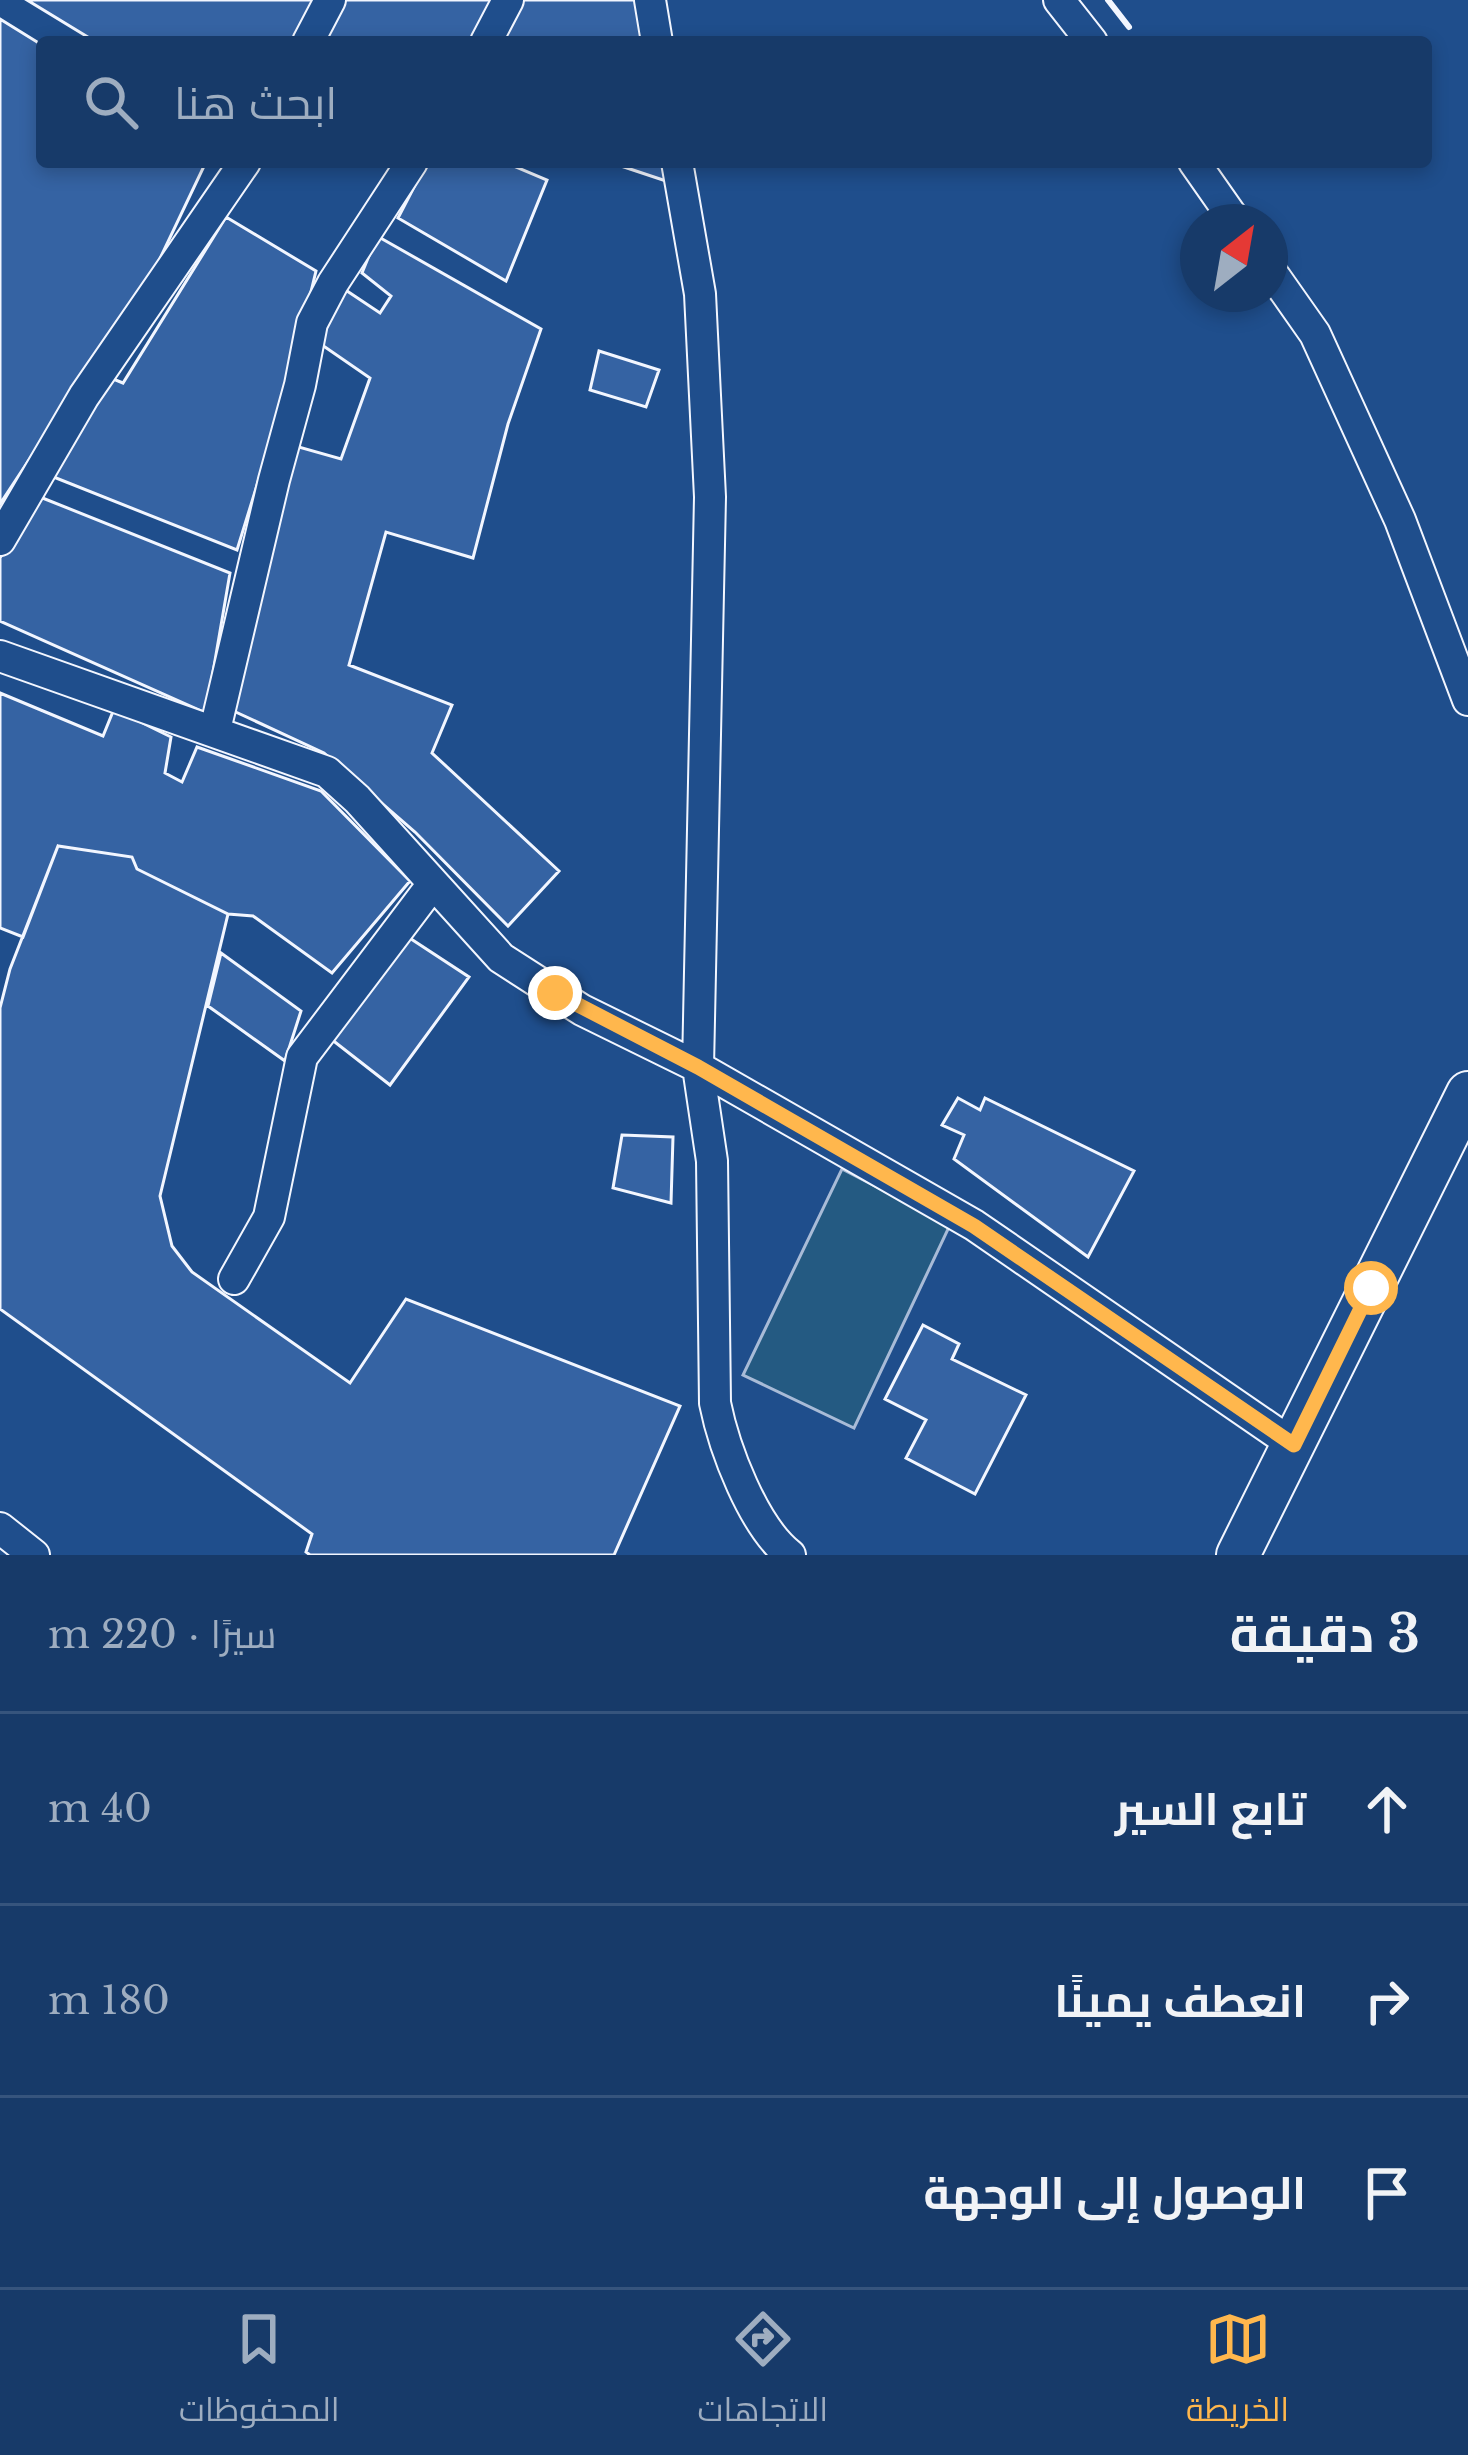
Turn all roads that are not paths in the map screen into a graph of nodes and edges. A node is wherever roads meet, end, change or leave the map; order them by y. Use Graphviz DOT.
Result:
graph roads {
  1 [pos="330,0"];
  2 [pos="508,0"];
  3 [pos="650,0"];
  4 [pos="1059,0"];
  5 [pos="311,36"];
  6 [pos="489,36"];
  7 [pos="656,36"];
  8 [pos="1088,36"];
  9 [pos="241,168"];
  10 [pos="408,168"];
  11 [pos="678,168"];
  12 [pos="1198,168"];
  13 [pos="1223,204"];
  14 [pos="1288,295"];
  15 [pos="0,540"];
  16 [pos="0,656"];
  17 [pos="1468,700"];
  18 [pos="215,730"];
  19 [pos="432,885"];
  20 [pos="698,1067"];
  21 [pos="1468,1093"];
  22 [pos="234,1279"];
  23 [pos="1294,1445"];
  24 [pos="0,1528"];
  25 [pos="34,1555"];
  26 [pos="787,1555"];
  27 [pos="1238,1555"];
  1 -- 5 [label="street"];
  2 -- 6 [label="street"];
  3 -- 7 [label="street"];
  4 -- 8 [label="street"];
  9 -- 15 [label="street"];
  10 -- 18 [label="street"];
  11 -- 20 [label="street"];
  12 -- 13 [label="street"];
  14 -- 17 [label="street"];
  16 -- 18 [label="street"];
  18 -- 19 [label="street"];
  19 -- 20 [label="street"];
  19 -- 22 [label="street"];
  20 -- 23 [label="street"];
  20 -- 26 [label="street"];
  21 -- 23 [label="street"];
  23 -- 27 [label="street"];
  24 -- 25 [label="street"];
}
